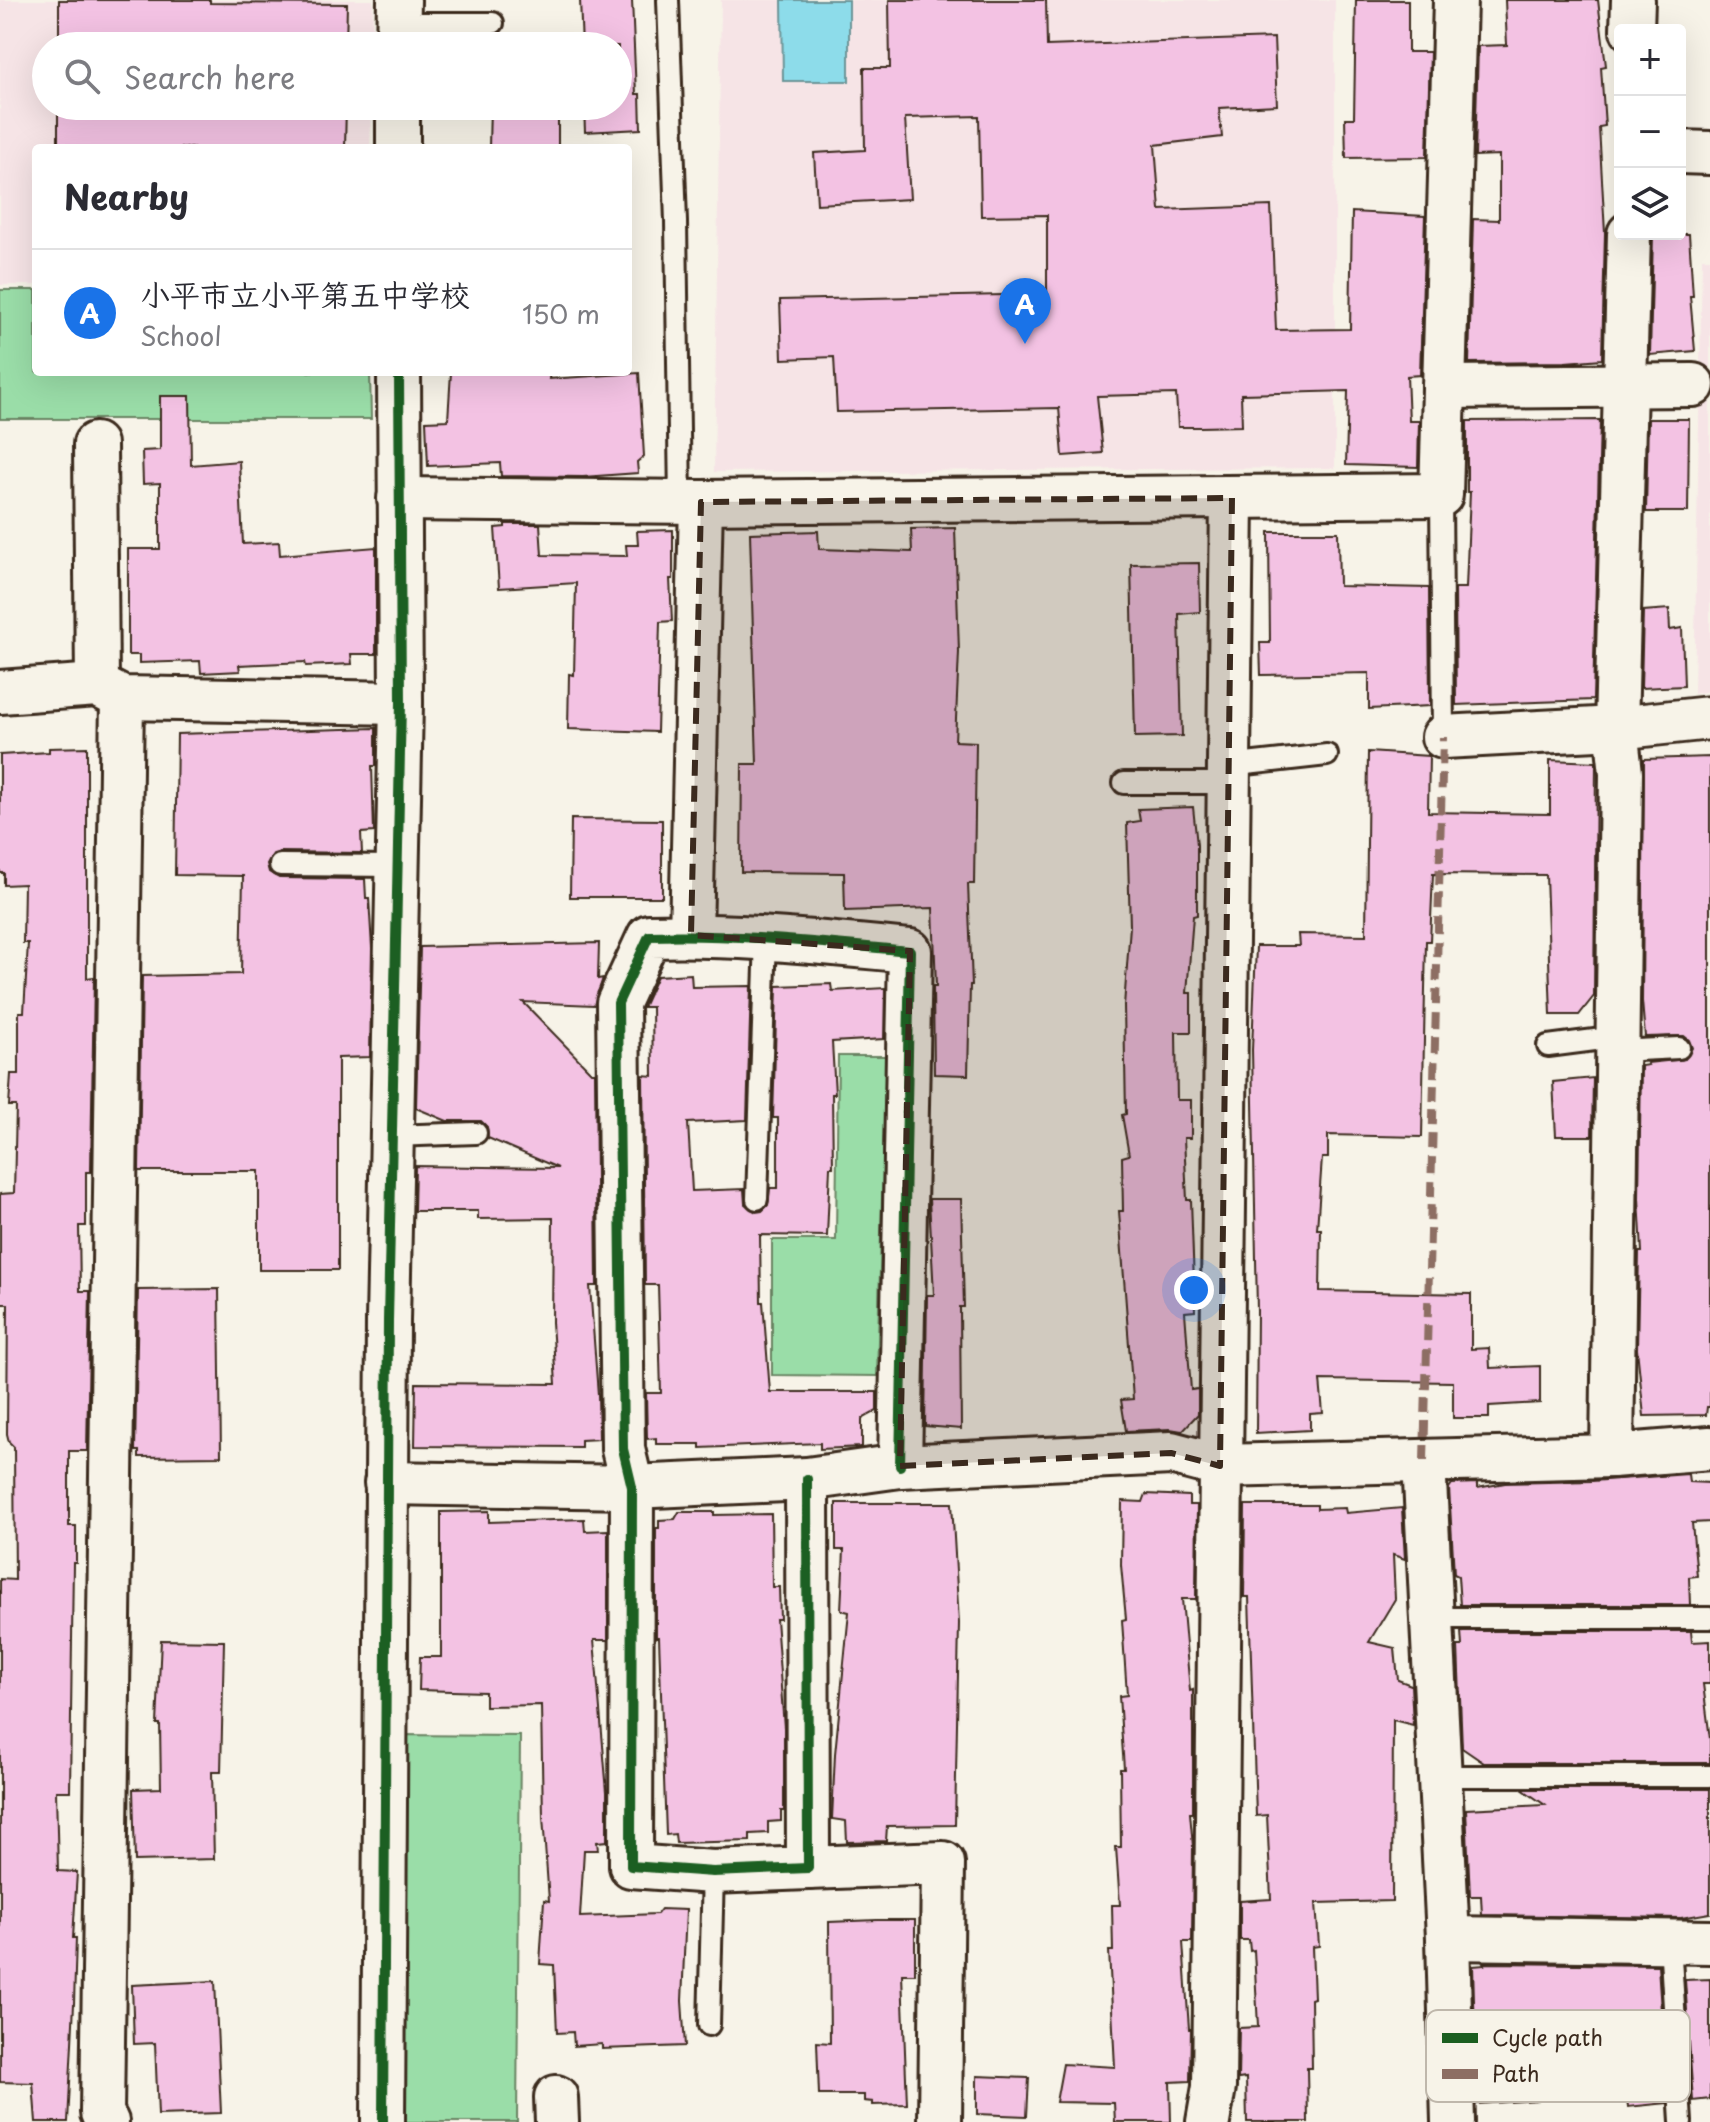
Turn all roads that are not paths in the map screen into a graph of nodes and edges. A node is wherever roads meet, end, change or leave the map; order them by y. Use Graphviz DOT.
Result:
graph roads {
  1 [pos="668,0"];
  2 [pos="1455,0"];
  3 [pos="1633,0"];
  4 [pos="398,23"];
  5 [pos="493,23"];
  6 [pos="1632,24"];
  7 [pos="398,120"];
  8 [pos="398,144"];
  9 [pos="1686,152"];
  10 [pos="1710,153"];
  11 [pos="1629,240"];
  12 [pos="399,376"];
  13 [pos="1626,385"];
  14 [pos="1693,385"];
  15 [pos="1444,387"];
  16 [pos="95,444"];
  17 [pos="1441,495"];
  18 [pos="1232,498"];
  19 [pos="399,499"];
  20 [pos="691,502"];
  21 [pos="110,691"];
  22 [pos="0,692"];
  23 [pos="401,703"];
  24 [pos="1710,718"];
  25 [pos="1616,728"];
  26 [pos="1443,737"];
  27 [pos="1327,755"];
  28 [pos="1228,774"];
  29 [pos="1124,783"];
  30 [pos="280,865"];
  31 [pos="397,866"];
  32 [pos="691,935"];
  33 [pos="766,938"];
  34 [pos="1618,1044"];
  35 [pos="1548,1046"];
  36 [pos="1679,1048"];
  37 [pos="476,1133"];
  38 [pos="392,1136"];
  39 [pos="757,1199"];
  40 [pos="1710,1448"];
  41 [pos="1612,1456"];
  42 [pos="1424,1461"];
  43 [pos="900,1466"];
  44 [pos="1220,1466"];
  45 [pos="807,1479"];
  46 [pos="386,1483"];
  47 [pos="632,1487"];
  48 [pos="1432,1618"];
  49 [pos="1710,1618"];
  50 [pos="1440,1776"];
  51 [pos="1710,1776"];
  52 [pos="808,1868"];
  53 [pos="713,1872"];
  54 [pos="1448,1938"];
  55 [pos="1690,1942"];
  56 [pos="1450,2010"];
  57 [pos="1687,2010"];
  58 [pos="709,2025"];
  59 [pos="1452,2102"];
  60 [pos="1682,2102"];
  61 [pos="107,2122"];
  62 [pos="383,2122"];
  63 [pos="940,2122"];
  64 [pos="1208,2122"];
  65 [pos="1453,2122"];
  66 [pos="1681,2122"];
  1 -- 20 [label="lane"];
  2 -- 15 [label="street"];
  3 -- 6 [label="street"];
  4 -- 5 [label="lane"];
  7 -- 8 [label="street"];
  9 -- 10 [label="street"];
  11 -- 13 [label="street"];
  12 -- 19 [label="street"];
  13 -- 14 [label="street"];
  13 -- 15 [label="street"];
  13 -- 25 [label="street"];
  15 -- 17 [label="street"];
  16 -- 21 [label="street"];
  17 -- 18 [label="street"];
  17 -- 26 [label="lane"];
  18 -- 20 [label="street"];
  18 -- 28 [label="street"];
  19 -- 20 [label="street"];
  19 -- 23 [label="street"];
  20 -- 32 [label="street"];
  21 -- 22 [label="street"];
  21 -- 23 [label="street"];
  21 -- 61 [label="street"];
  23 -- 31 [label="street"];
  24 -- 25 [label="street"];
  25 -- 26 [label="street"];
  25 -- 34 [label="street"];
  27 -- 28 [label="lane"];
  28 -- 29 [label="lane"];
  28 -- 44 [label="street"];
  30 -- 31 [label="lane"];
  31 -- 38 [label="street"];
  32 -- 33 [label="street"];
  32 -- 47 [label="street"];
  33 -- 39 [label="lane"];
  33 -- 43 [label="street"];
  34 -- 35 [label="lane"];
  34 -- 36 [label="lane"];
  34 -- 41 [label="street"];
  37 -- 38 [label="lane"];
  38 -- 46 [label="street"];
  40 -- 41 [label="street"];
  41 -- 42 [label="street"];
  42 -- 44 [label="street"];
  42 -- 48 [label="street"];
  43 -- 44 [label="street"];
  43 -- 45 [label="street"];
  44 -- 64 [label="street"];
  45 -- 47 [label="street"];
  45 -- 52 [label="street"];
  46 -- 47 [label="street"];
  46 -- 62 [label="street"];
  47 -- 53 [label="street"];
  48 -- 49 [label="lane"];
  48 -- 50 [label="street"];
  50 -- 51 [label="lane"];
  50 -- 54 [label="street"];
  52 -- 53 [label="street"];
  52 -- 63 [label="street"];
  53 -- 58 [label="lane"];
  54 -- 55 [label="street"];
  54 -- 56 [label="street"];
  55 -- 57 [label="lane"];
  59 -- 65 [label="street"];
  60 -- 66 [label="lane"];
}
